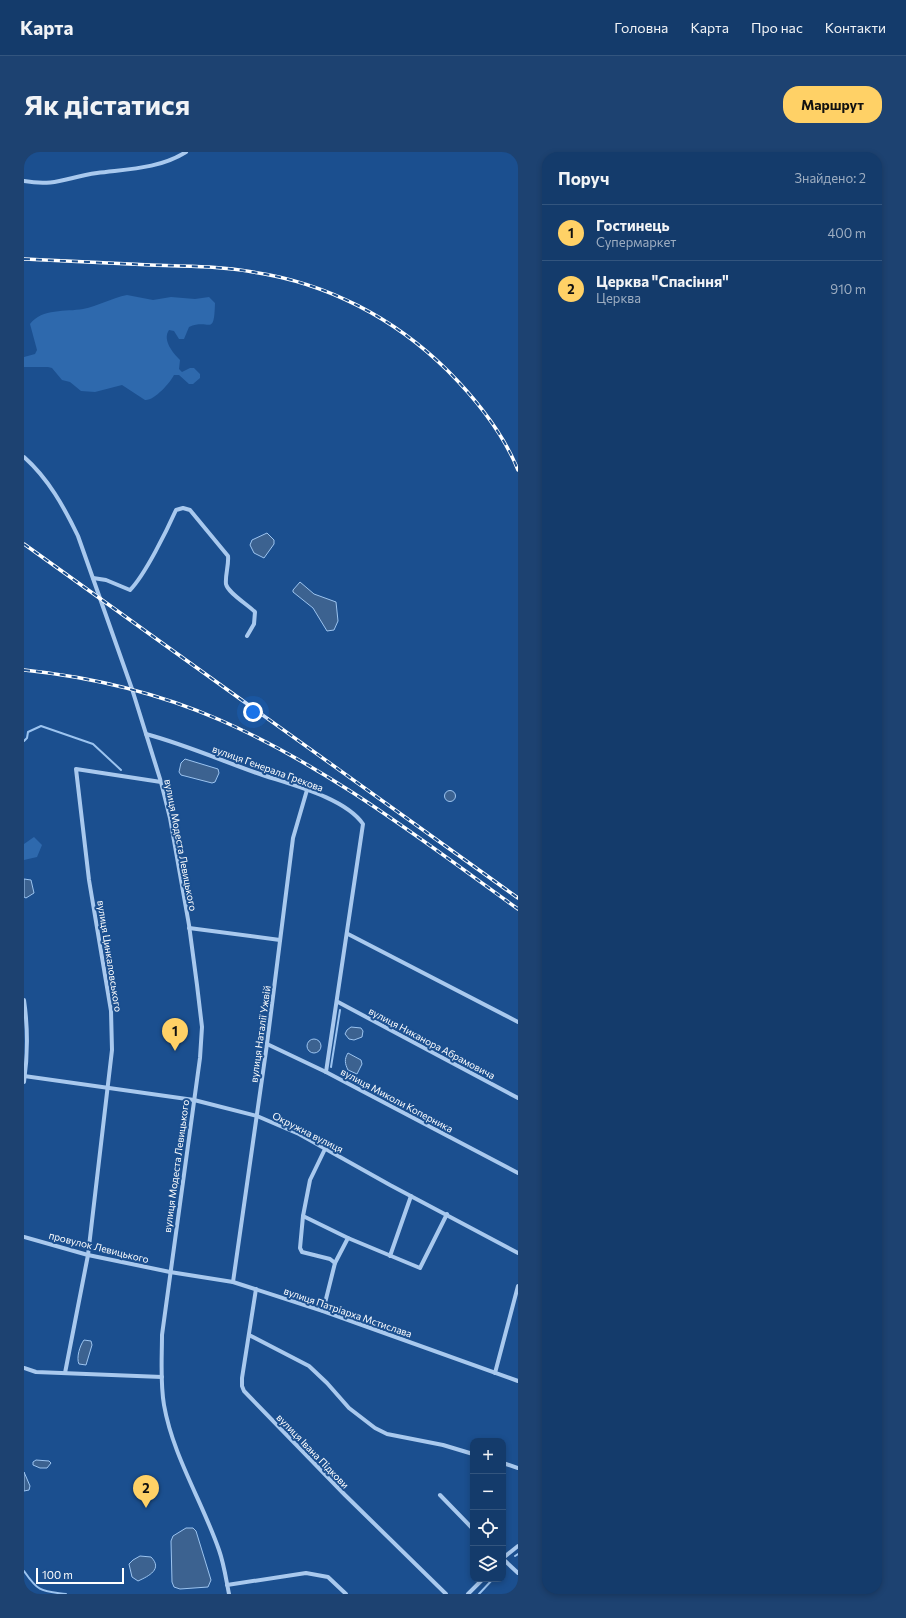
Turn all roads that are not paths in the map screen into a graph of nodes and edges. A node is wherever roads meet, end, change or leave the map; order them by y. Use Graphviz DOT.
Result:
graph roads {
  1 [pos="186,152"];
  2 [pos="24,181"];
  3 [pos="24,457"];
  4 [pos="93,578"];
  5 [pos="247,636"];
  6 [pos="146,734"];
  7 [pos="161,782"];
  8 [pos="307,790"];
  9 [pos="189,928"];
  10 [pos="348,934"];
  11 [pos="280,940"];
  12 [pos="24,1000"];
  13 [pos="338,1002"];
  14 [pos="518,1022"];
  15 [pos="267,1044"];
  16 [pos="326,1072"];
  17 [pos="24,1076"];
  18 [pos="24,1082"];
  19 [pos="108,1088"];
  20 [pos="518,1098"];
  21 [pos="194,1100"];
  22 [pos="257,1116"];
  23 [pos="325,1149"];
  24 [pos="518,1173"];
  25 [pos="411,1196"];
  26 [pos="447,1214"];
  27 [pos="303,1216"];
  28 [pos="24,1237"];
  29 [pos="348,1238"];
  30 [pos="518,1253"];
  31 [pos="88,1255"];
  32 [pos="390,1256"];
  33 [pos="335,1263"];
  34 [pos="170,1272"];
  35 [pos="233,1282"];
  36 [pos="518,1286"];
  37 [pos="256,1289"];
  38 [pos="323,1311"];
  39 [pos="249,1335"];
  40 [pos="24,1368"];
  41 [pos="65,1373"];
  42 [pos="494,1373"];
  43 [pos="162,1376"];
  44 [pos="518,1381"];
  45 [pos="470,1453"];
  46 [pos="506,1464"];
  47 [pos="518,1468"];
  48 [pos="440,1495"];
  49 [pos="470,1526"];
  50 [pos="518,1546"];
  51 [pos="506,1556"];
  52 [pos="506,1562"];
  53 [pos="518,1573"];
  54 [pos="480,1582"];
  55 [pos="227,1585"];
  56 [pos="229,1594"];
  57 [pos="346,1594"];
  58 [pos="446,1594"];
  59 [pos="468,1594"];
  1 -- 2 [label="street"];
  3 -- 4 [label="street"];
  4 -- 5 [label="street"];
  4 -- 6 [label="street, вулиця Модеста Левицького"];
  6 -- 7 [label="street, вулиця Модеста Левицького"];
  6 -- 8 [label="street, вулиця Генерала Грекова"];
  7 -- 9 [label="street, вулиця Модеста Левицького"];
  7 -- 19 [label="street, вулиця Цинкаловського"];
  8 -- 10 [label="street, вулиця Генерала Грекова"];
  8 -- 11 [label="street, вулиця Наталії Ужвій"];
  9 -- 11 [label="street"];
  9 -- 21 [label="street, вулиця Модеста Левицького"];
  10 -- 13 [label="street, вулиця Генерала Грекова"];
  10 -- 14 [label="street"];
  11 -- 15 [label="street, вулиця Наталії Ужвій"];
  12 -- 17 [label="street"];
  13 -- 16 [label="street, вулиця Генерала Грекова"];
  13 -- 20 [label="street, вулиця Никанора Абрамовича"];
  15 -- 16 [label="street, вулиця Миколи Коперника"];
  15 -- 22 [label="street, вулиця Наталії Ужвій"];
  16 -- 24 [label="street, вулиця Миколи Коперника"];
  17 -- 18 [label="street"];
  17 -- 19 [label="street, Окружна вулиця"];
  19 -- 21 [label="street, Окружна вулиця"];
  19 -- 31 [label="street, вулиця Цинкаловського"];
  21 -- 22 [label="street, Окружна вулиця"];
  21 -- 34 [label="street, вулиця Модеста Левицького"];
  22 -- 23 [label="street, Окружна вулиця"];
  22 -- 35 [label="street, вулиця Наталії Ужвій"];
  23 -- 25 [label="street, Окружна вулиця"];
  23 -- 27 [label="street"];
  25 -- 26 [label="street, Окружна вулиця"];
  25 -- 32 [label="street"];
  26 -- 30 [label="street, Окружна вулиця"];
  26 -- 32 [label="street"];
  27 -- 29 [label="street"];
  27 -- 33 [label="street"];
  28 -- 31 [label="street, провулок Левицького"];
  29 -- 32 [label="street"];
  29 -- 33 [label="street"];
  31 -- 34 [label="street, провулок Левицького"];
  31 -- 41 [label="street, вулиця Цинкаловського"];
  33 -- 38 [label="street"];
  34 -- 35 [label="street, вулиця Патріарха Мстислава"];
  34 -- 43 [label="street, вулиця Модеста Левицького"];
  35 -- 37 [label="street, вулиця Патріарха Мстислава"];
  36 -- 42 [label="street"];
  37 -- 38 [label="street, вулиця Патріарха Мстислава"];
  37 -- 39 [label="street, вулиця Івана Підкови"];
  38 -- 42 [label="street, вулиця Патріарха Мстислава"];
  39 -- 45 [label="street"];
  39 -- 58 [label="street, вулиця Івана Підкови"];
  40 -- 41 [label="street"];
  41 -- 43 [label="street"];
  42 -- 44 [label="street, вулиця Патріарха Мстислава"];
  43 -- 55 [label="street, вулиця Модеста Левицького"];
  46 -- 47 [label="street"];
  48 -- 49 [label="street"];
  50 -- 51 [label="street"];
  52 -- 53 [label="street"];
  54 -- 59 [label="street"];
  55 -- 56 [label="street, вулиця Модеста Левицького"];
  55 -- 57 [label="street"];
}
